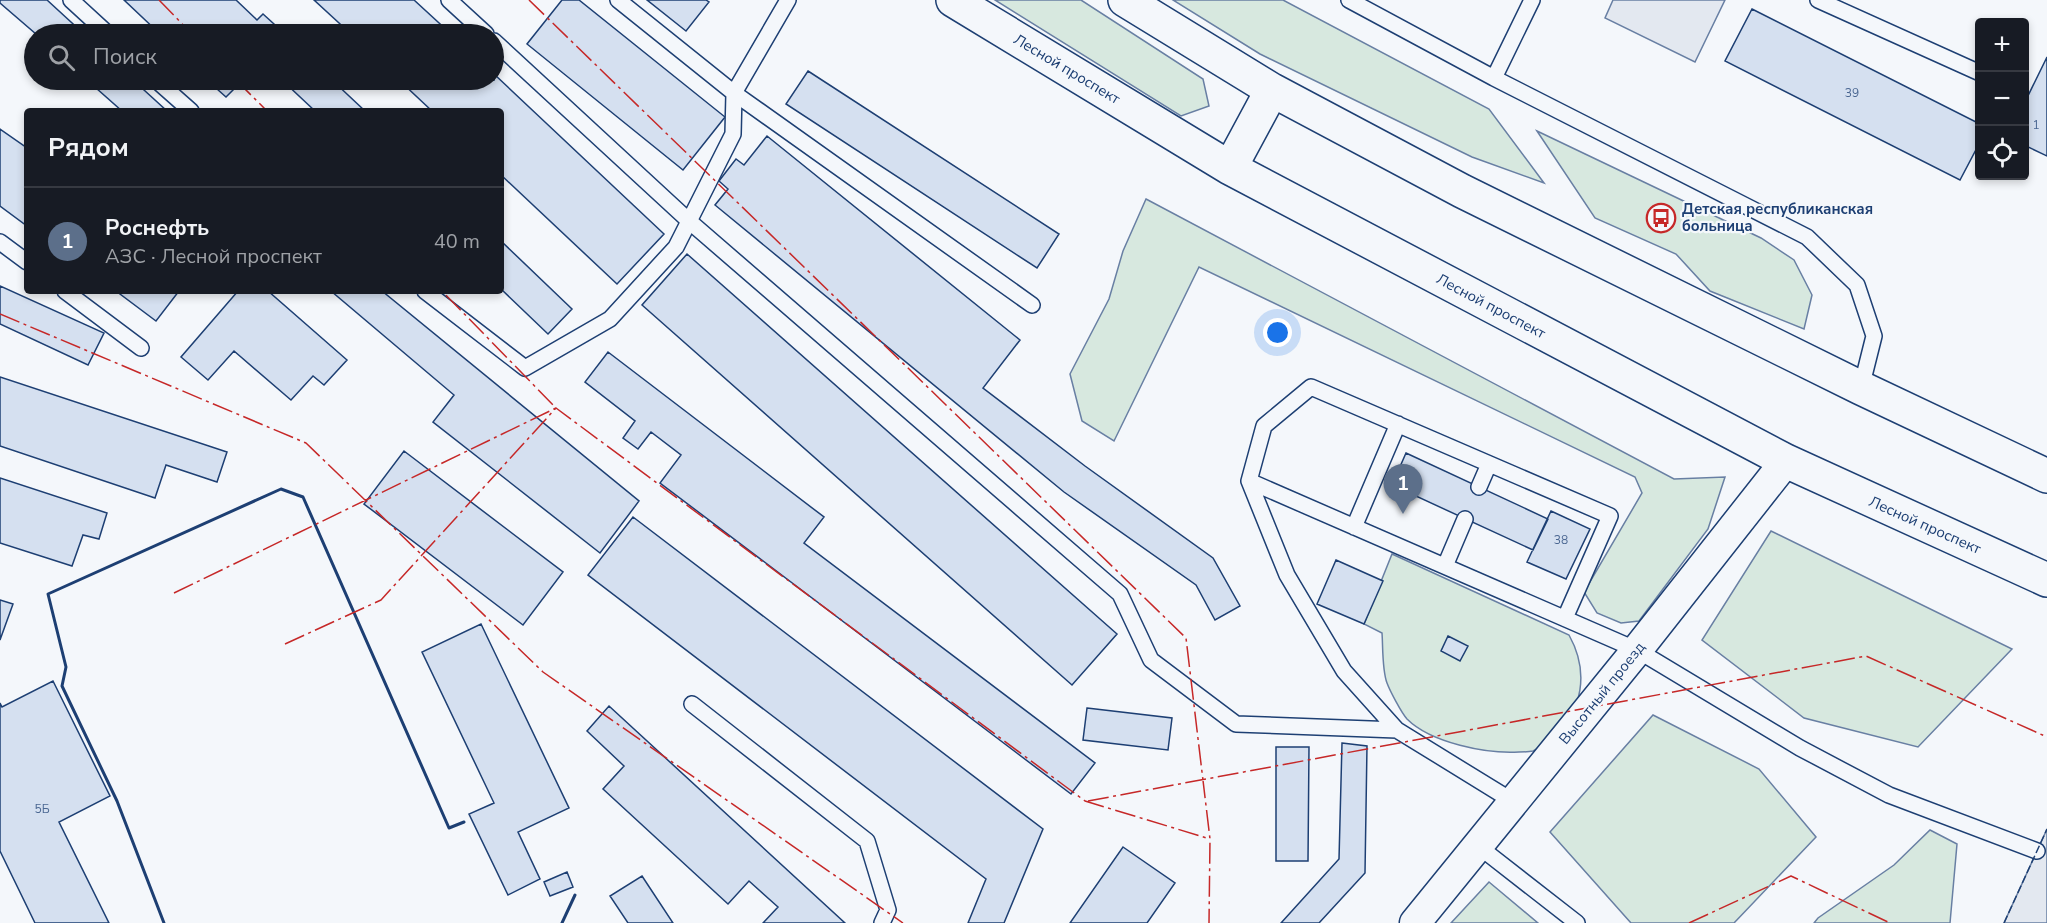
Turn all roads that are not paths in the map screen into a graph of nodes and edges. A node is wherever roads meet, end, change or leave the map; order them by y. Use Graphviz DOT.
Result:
graph roads {
  1 [pos="71,0"];
  2 [pos="448,0"];
  3 [pos="618,0"];
  4 [pos="788,0"];
  5 [pos="953,0"];
  6 [pos="1125,0"];
  7 [pos="1349,0"];
  8 [pos="1532,0"];
  9 [pos="1818,0"];
  10 [pos="97,24"];
  11 [pos="475,24"];
  12 [pos="504,50"];
  13 [pos="1976,72"];
  14 [pos="1494,78"];
  15 [pos="167,90"];
  16 [pos="1272,90"];
  17 [pos="734,93"];
  18 [pos="188,108"];
  19 [pos="1230,168"];
  20 [pos="689,221"];
  21 [pos="0,242"];
  22 [pos="24,260"];
  23 [pos="69,294"];
  24 [pos="429,294"];
  25 [pos="1032,305"];
  26 [pos="141,348"];
  27 [pos="1861,388"];
  28 [pos="1398,424"];
  29 [pos="1786,461"];
  30 [pos="1489,464"];
  31 [pos="2047,476"];
  32 [pos="1249,481"];
  33 [pos="1479,487"];
  34 [pos="1465,519"];
  35 [pos="1354,527"];
  36 [pos="1445,566"];
  37 [pos="2047,580"];
  38 [pos="1565,618"];
  39 [pos="1637,650"];
  40 [pos="692,704"];
  41 [pos="1397,730"];
  42 [pos="1514,802"];
  43 [pos="1477,845"];
  44 [pos="2037,851"];
  45 [pos="882,923"];
  46 [pos="1415,923"];
  47 [pos="1577,923"];
  1 -- 10 [label="lane"];
  2 -- 11 [label="lane"];
  3 -- 17 [label="lane"];
  4 -- 17 [label="lane"];
  5 -- 19 [label="main road, Лесной проспект"];
  6 -- 16 [label="main road"];
  7 -- 14 [label="lane"];
  8 -- 14 [label="lane"];
  9 -- 13 [label="lane"];
  12 -- 20 [label="lane"];
  14 -- 27 [label="lane"];
  15 -- 18 [label="lane"];
  16 -- 19 [label="main road"];
  16 -- 27 [label="main road"];
  17 -- 20 [label="lane"];
  17 -- 25 [label="lane"];
  19 -- 29 [label="main road, Лесной проспект"];
  20 -- 24 [label="lane"];
  20 -- 41 [label="lane"];
  21 -- 22 [label="lane"];
  23 -- 26 [label="lane"];
  27 -- 31 [label="main road"];
  28 -- 30 [label="lane"];
  28 -- 32 [label="lane"];
  28 -- 35 [label="lane"];
  29 -- 37 [label="main road, Лесной проспект"];
  29 -- 39 [label="street, Высотный проезд"];
  30 -- 33 [label="lane"];
  30 -- 38 [label="lane"];
  32 -- 35 [label="lane"];
  32 -- 41 [label="lane"];
  34 -- 36 [label="lane"];
  35 -- 36 [label="lane"];
  36 -- 38 [label="lane"];
  38 -- 39 [label="lane"];
  39 -- 42 [label="street, Высотный проезд"];
  39 -- 44 [label="lane"];
  40 -- 45 [label="lane"];
  41 -- 42 [label="lane"];
  42 -- 43 [label="street, Высотный проезд"];
  43 -- 46 [label="street, Высотный проезд"];
  43 -- 47 [label="lane"];
}
